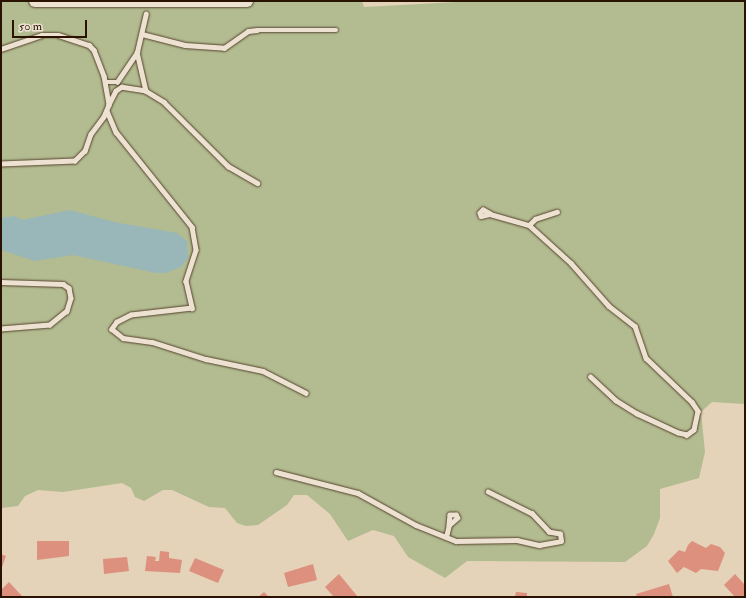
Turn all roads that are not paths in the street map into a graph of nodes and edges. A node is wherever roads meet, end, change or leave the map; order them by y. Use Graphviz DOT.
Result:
graph roads {
  1 [pos="35,1"];
  2 [pos="247,1"];
  3 [pos="146,14"];
  4 [pos="336,30"];
  5 [pos="142,34"];
  6 [pos="1,49"];
  7 [pos="137,52"];
  8 [pos="105,82"];
  9 [pos="146,91"];
  10 [pos="108,104"];
  11 [pos="107,111"];
  12 [pos="1,164"];
  13 [pos="258,183"];
  14 [pos="557,212"];
  15 [pos="490,214"];
  16 [pos="530,225"];
  17 [pos="1,282"];
  18 [pos="1,329"];
  19 [pos="590,377"];
  20 [pos="306,393"];
  21 [pos="276,472"];
  22 [pos="488,492"];
  23 [pos="449,525"];
  24 [pos="446,538"];
  1 -- 2 [label="main road"];
  3 -- 5 [label="lane"];
  4 -- 5 [label="lane"];
  5 -- 7 [label="lane"];
  6 -- 8 [label="lane"];
  7 -- 8 [label="lane"];
  7 -- 9 [label="lane"];
  8 -- 10 [label="lane"];
  9 -- 10 [label="lane"];
  9 -- 13 [label="lane"];
  10 -- 11 [label="lane"];
  11 -- 12 [label="lane"];
  11 -- 20 [label="lane"];
  14 -- 16 [label="lane"];
  15 -- 16 [label="lane"];
  16 -- 19 [label="lane"];
  17 -- 18 [label="lane"];
  21 -- 24 [label="lane"];
  22 -- 24 [label="lane"];
  23 -- 24 [label="lane"];
}
